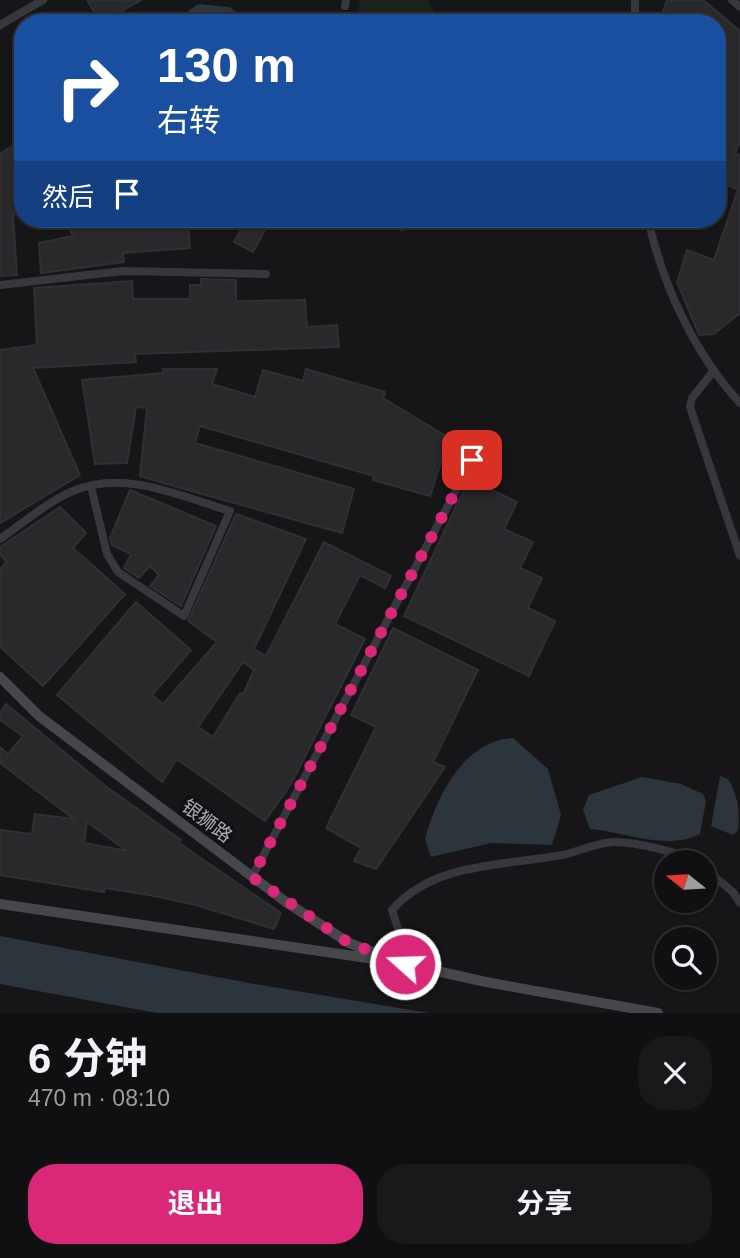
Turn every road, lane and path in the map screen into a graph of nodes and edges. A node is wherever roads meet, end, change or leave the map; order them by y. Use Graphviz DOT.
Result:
graph roads {
  1 [pos="43,0"];
  2 [pos="732,0"];
  3 [pos="740,7"];
  4 [pos="19,14"];
  5 [pos="650,228"];
  6 [pos="266,274"];
  7 [pos="0,285"];
  8 [pos="712,373"];
  9 [pos="740,403"];
  10 [pos="472,460"];
  11 [pos="91,485"];
  12 [pos="0,539"];
  13 [pos="740,556"];
  14 [pos="0,677"];
  15 [pos="662,850"];
  16 [pos="252,877"];
  17 [pos="718,880"];
  18 [pos="0,904"];
  19 [pos="740,904"];
  20 [pos="405,964"];
  21 [pos="659,1013"];
  1 -- 4 [label="street"];
  2 -- 3 [label="street"];
  5 -- 8 [label="street"];
  6 -- 7 [label="street"];
  8 -- 9 [label="street"];
  8 -- 13 [label="street"];
  10 -- 16 [label="street"];
  11 -- 11 [label="street"];
  11 -- 12 [label="street"];
  14 -- 16 [label="main road, 银狮路"];
  15 -- 20 [label="street"];
  16 -- 20 [label="main road, 银狮路"];
  17 -- 19 [label="street"];
  18 -- 20 [label="main road"];
  20 -- 21 [label="main road, 银狮路"];
}
